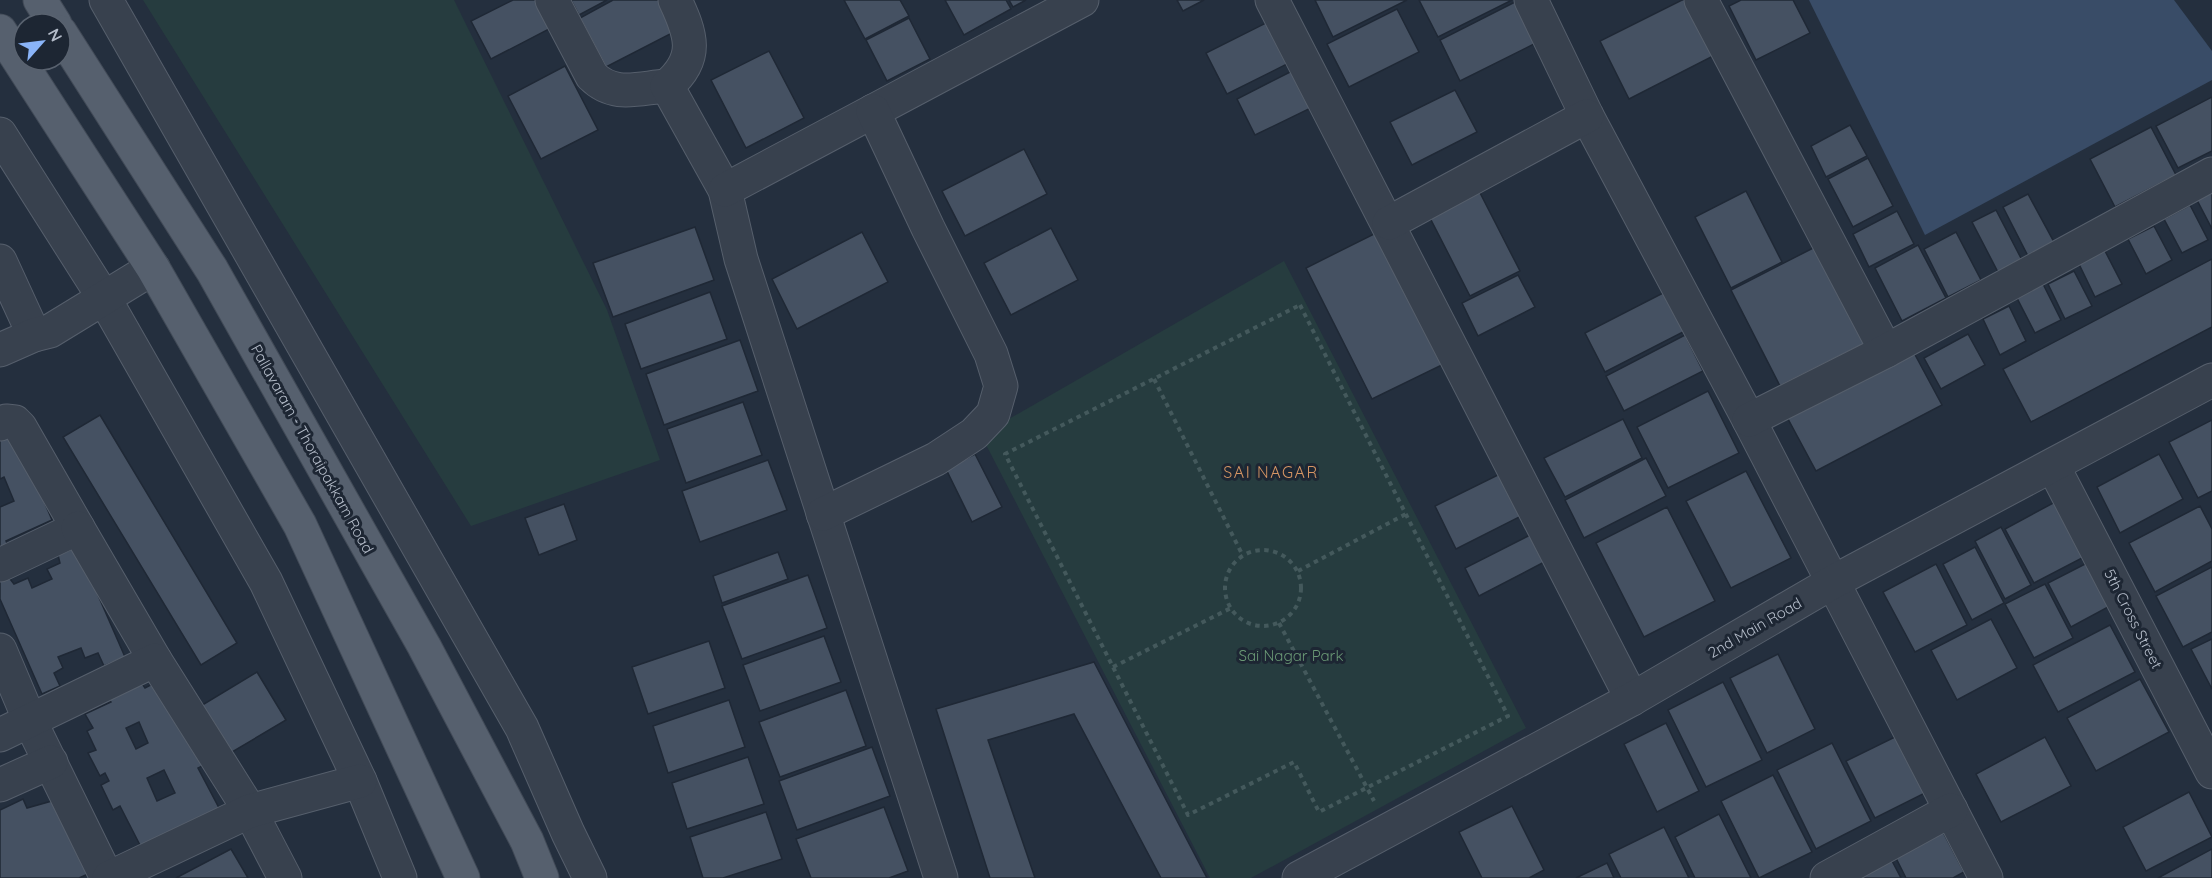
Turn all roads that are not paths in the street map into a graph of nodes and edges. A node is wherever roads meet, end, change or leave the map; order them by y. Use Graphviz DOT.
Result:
graph roads {
  1 [pos="106,0"];
  2 [pos="552,0"];
  3 [pos="675,0"];
  4 [pos="1082,0"];
  5 [pos="1272,0"];
  6 [pos="1531,0"];
  7 [pos="1701,0"];
  8 [pos="0,31"];
  9 [pos="72,51"];
  10 [pos="667,86"];
  11 [pos="873,111"];
  12 [pos="1587,116"];
  13 [pos="0,134"];
  14 [pos="2212,174"];
  15 [pos="725,190"];
  16 [pos="1389,224"];
  17 [pos="0,261"];
  18 [pos="153,268"];
  19 [pos="104,298"];
  20 [pos="34,336"];
  21 [pos="0,350"];
  22 [pos="1886,351"];
  23 [pos="2212,380"];
  24 [pos="1749,420"];
  25 [pos="0,424"];
  26 [pos="2053,466"];
  27 [pos="824,514"];
  28 [pos="78,528"];
  29 [pos="0,566"];
  30 [pos="1833,582"];
  31 [pos="0,650"];
  32 [pos="155,660"];
  33 [pos="1632,699"];
  34 [pos="30,721"];
  35 [pos="0,735"];
  36 [pos="51,762"];
  37 [pos="2212,772"];
  38 [pos="0,785"];
  39 [pos="364,791"];
  40 [pos="1951,810"];
  41 [pos="256,822"];
  42 [pos="108,878"];
  43 [pos="285,878"];
  44 [pos="400,878"];
  45 [pos="463,878"];
  46 [pos="542,878"];
  47 [pos="590,878"];
  48 [pos="941,878"];
  49 [pos="1299,878"];
  50 [pos="1827,878"];
  51 [pos="1986,878"];
  1 -- 47 [label="street"];
  2 -- 10 [label="street"];
  3 -- 10 [label="street"];
  4 -- 11 [label="street"];
  5 -- 16 [label="street"];
  6 -- 12 [label="street"];
  7 -- 22 [label="street"];
  8 -- 18 [label="main road"];
  9 -- 46 [label="main road, Pallavaram - Thoraipakkam Road"];
  10 -- 15 [label="street"];
  11 -- 15 [label="street"];
  11 -- 27 [label="street"];
  12 -- 16 [label="street"];
  12 -- 24 [label="street"];
  13 -- 19 [label="street"];
  14 -- 22 [label="street"];
  15 -- 27 [label="street"];
  16 -- 33 [label="street"];
  17 -- 20 [label="street"];
  18 -- 19 [label="street"];
  18 -- 45 [label="main road"];
  19 -- 20 [label="street"];
  19 -- 39 [label="street"];
  20 -- 21 [label="street"];
  22 -- 24 [label="street"];
  23 -- 26 [label="street, 2nd Main Road"];
  24 -- 30 [label="street"];
  25 -- 28 [label="street"];
  26 -- 30 [label="street, 2nd Main Road"];
  26 -- 37 [label="street, 5th Cross Street"];
  27 -- 48 [label="street"];
  28 -- 29 [label="street"];
  28 -- 32 [label="street"];
  30 -- 33 [label="street, 2nd Main Road"];
  30 -- 40 [label="street"];
  31 -- 34 [label="street"];
  32 -- 34 [label="street"];
  32 -- 41 [label="street"];
  33 -- 49 [label="street, 2nd Main Road"];
  34 -- 35 [label="street"];
  34 -- 36 [label="street"];
  36 -- 38 [label="street"];
  36 -- 42 [label="street"];
  39 -- 41 [label="street"];
  39 -- 44 [label="street"];
  40 -- 50 [label="street"];
  40 -- 51 [label="street"];
  41 -- 42 [label="street"];
  41 -- 43 [label="street"];
}
